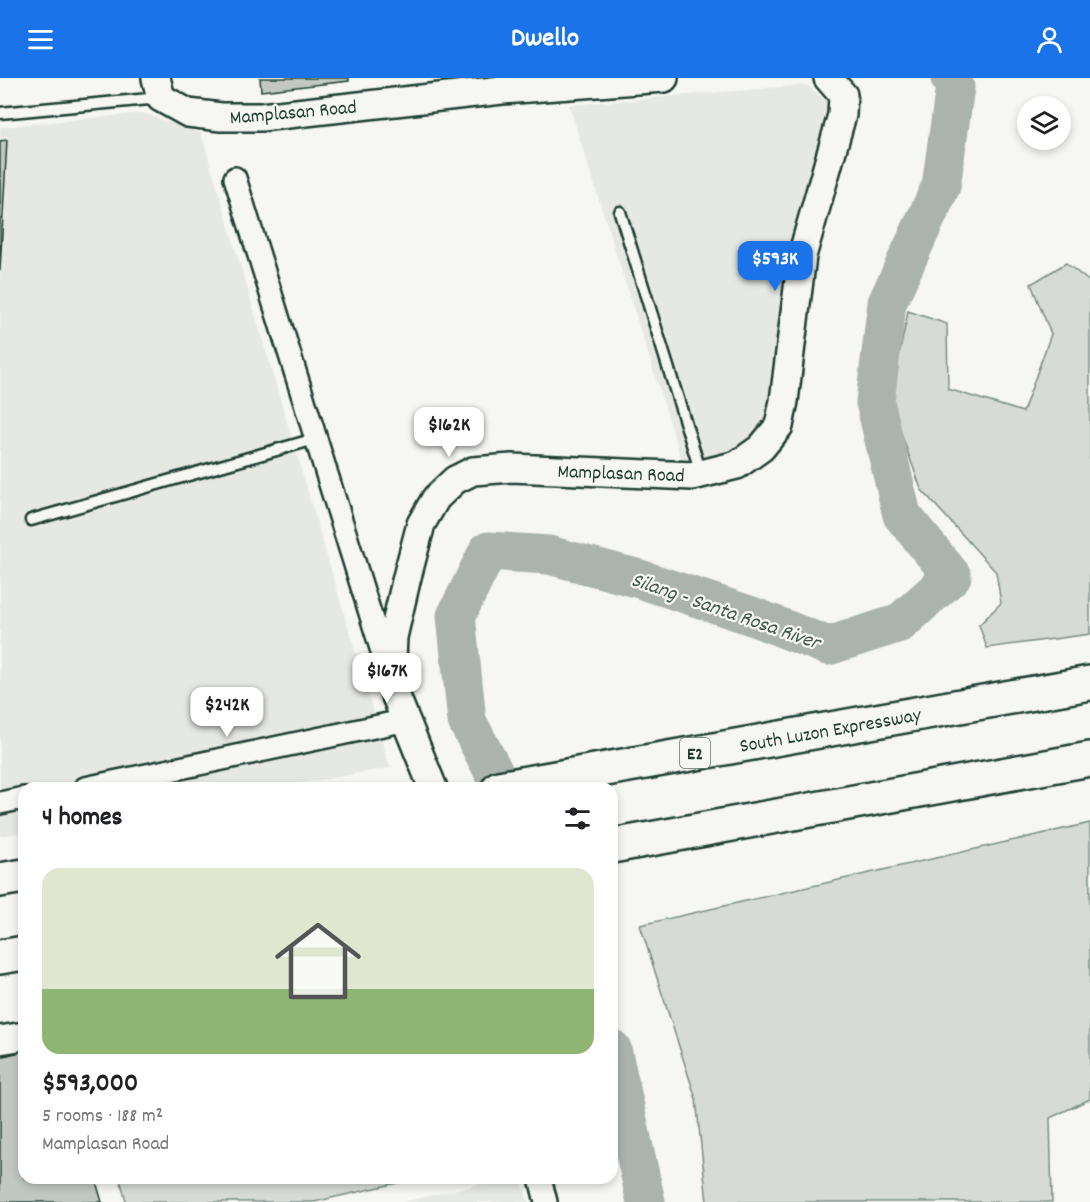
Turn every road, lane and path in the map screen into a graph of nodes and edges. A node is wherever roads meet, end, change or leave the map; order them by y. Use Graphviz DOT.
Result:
graph roads {
  1 [pos="664,78"];
  2 [pos="828,78"];
  3 [pos="502,84"];
  4 [pos="158,88"];
  5 [pos="0,113"];
  6 [pos="235,178"];
  7 [pos="620,212"];
  8 [pos="315,439"];
  9 [pos="702,474"];
  10 [pos="31,519"];
  11 [pos="1090,683"];
  12 [pos="391,684"];
  13 [pos="407,720"];
  14 [pos="1090,759"];
  15 [pos="114,782"];
  16 [pos="431,782"];
  17 [pos="530,782"];
  18 [pos="18,799"];
  19 [pos="0,803"];
  20 [pos="618,845"];
  21 [pos="18,877"];
  22 [pos="0,880"];
  23 [pos="18,954"];
  24 [pos="0,957"];
  25 [pos="18,1037"];
  26 [pos="0,1040"];
  27 [pos="542,1184"];
  28 [pos="546,1202"];
  1 -- 3 [label="street, Mamplasan Road"];
  2 -- 9 [label="street, Mamplasan Road"];
  3 -- 4 [label="street, Mamplasan Road"];
  4 -- 5 [label="lane"];
  6 -- 8 [label="street"];
  7 -- 9 [label="lane"];
  8 -- 10 [label="lane"];
  8 -- 12 [label="street"];
  9 -- 12 [label="street, Mamplasan Road"];
  11 -- 17 [label="highway, South Luzon Expressway / E2"];
  12 -- 13 [label="street, Mamplasan Road"];
  13 -- 15 [label="street"];
  13 -- 16 [label="street, Mamplasan Road"];
  14 -- 20 [label="highway"];
  18 -- 19 [label="street"];
  21 -- 22 [label="highway"];
  23 -- 24 [label="highway"];
  25 -- 26 [label="street"];
  27 -- 28 [label="street"];
}
